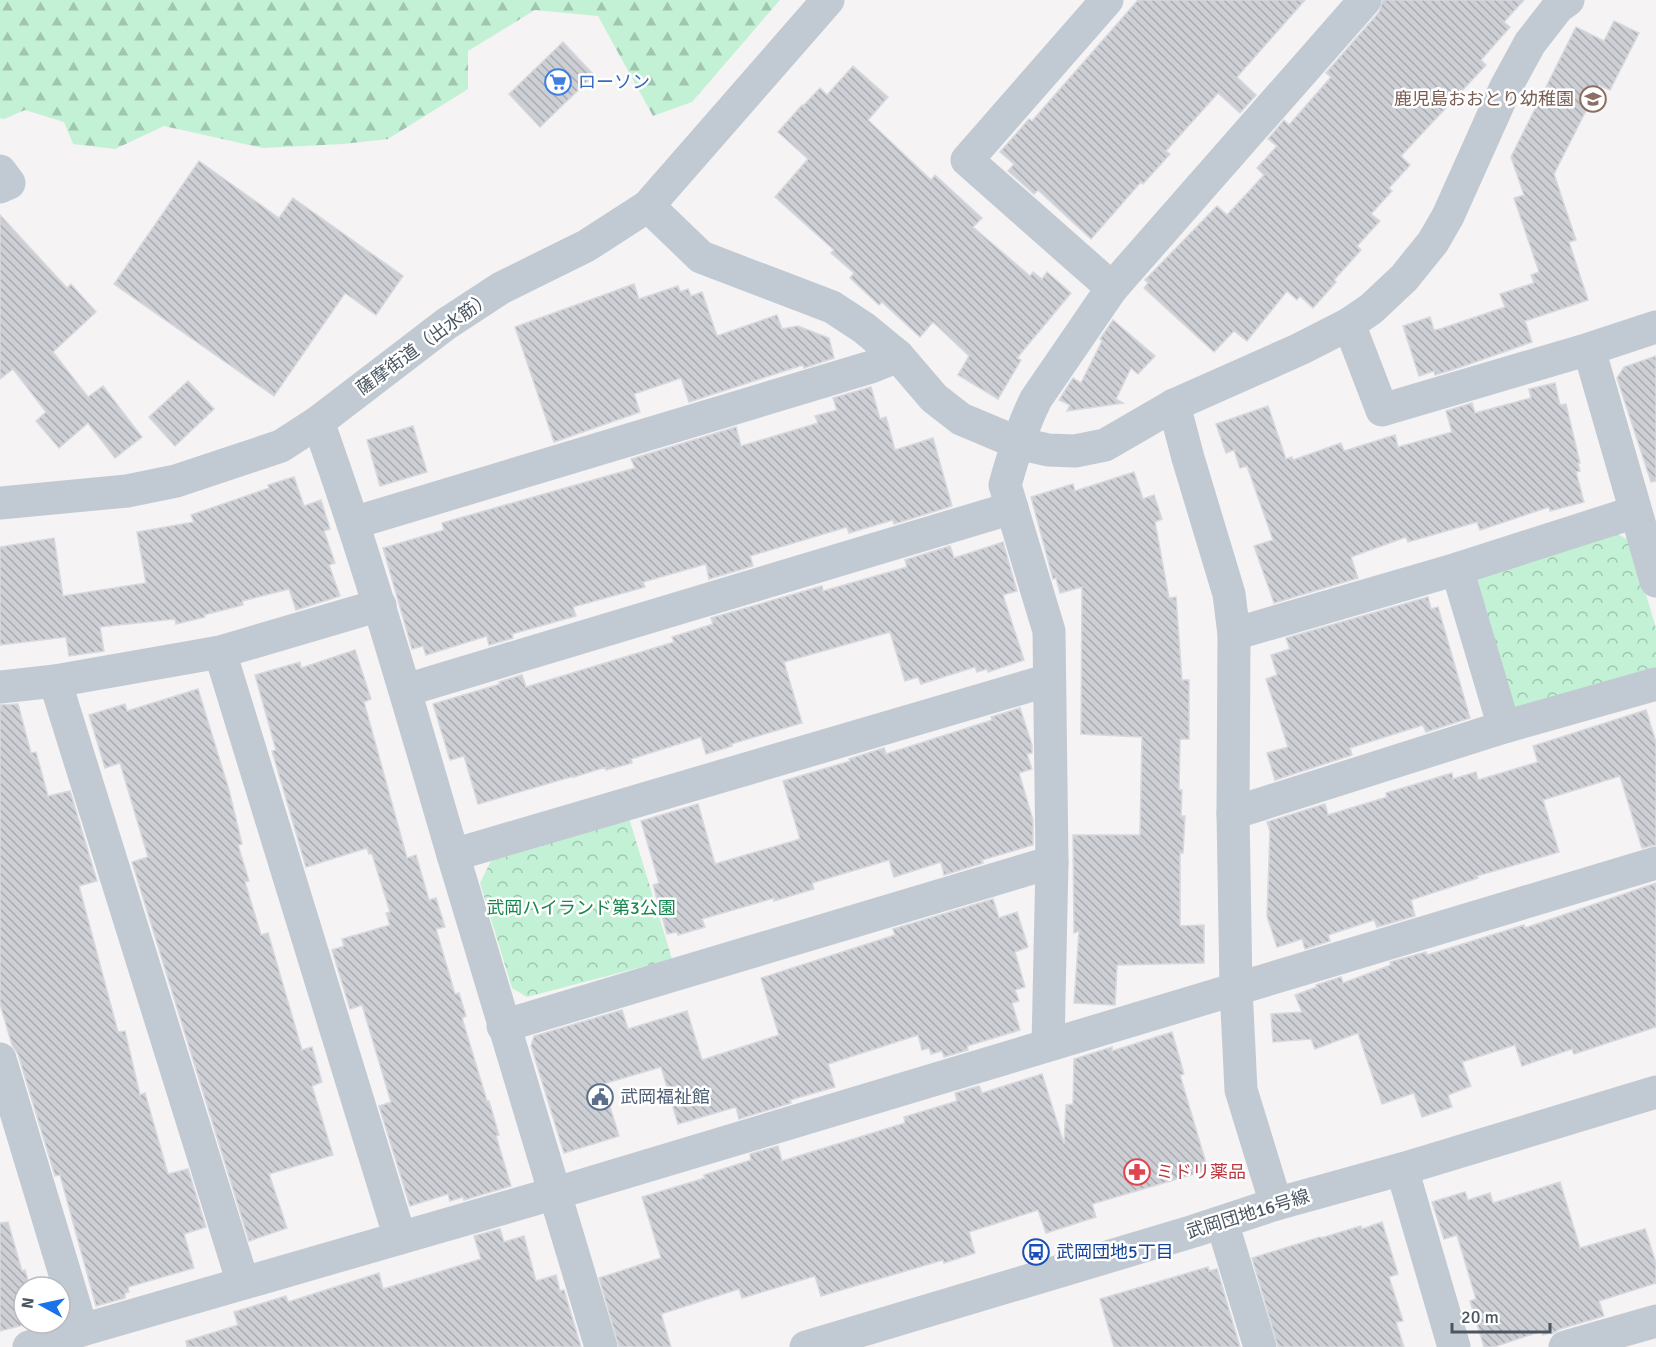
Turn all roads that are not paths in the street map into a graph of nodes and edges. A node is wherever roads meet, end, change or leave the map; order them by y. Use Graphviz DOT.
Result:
graph roads {
  1 [pos="828,0"];
  2 [pos="1107,0"];
  3 [pos="1365,0"];
  4 [pos="1568,0"];
  5 [pos="0,171"];
  6 [pos="0,187"];
  7 [pos="648,206"];
  8 [pos="1112,288"];
  9 [pos="1349,324"];
  10 [pos="1656,327"];
  11 [pos="1589,349"];
  12 [pos="898,356"];
  13 [pos="1174,405"];
  14 [pos="318,422"];
  15 [pos="1017,443"];
  16 [pos="0,502"];
  17 [pos="1012,508"];
  18 [pos="1635,512"];
  19 [pos="353,523"];
  20 [pos="1457,569"];
  21 [pos="1656,581"];
  22 [pos="380,605"];
  23 [pos="1234,634"];
  24 [pos="220,652"];
  25 [pos="1050,680"];
  26 [pos="54,681"];
  27 [pos="1656,684"];
  28 [pos="0,687"];
  29 [pos="406,690"];
  30 [pos="1504,727"];
  31 [pos="1233,813"];
  32 [pos="453,855"];
  33 [pos="1052,862"];
  34 [pos="1656,863"];
  35 [pos="1236,988"];
  36 [pos="503,1026"];
  37 [pos="1048,1045"];
  38 [pos="0,1059"];
  39 [pos="1656,1092"];
  40 [pos="1402,1169"];
  41 [pos="554,1194"];
  42 [pos="1276,1204"];
  43 [pos="1222,1222"];
  44 [pos="399,1238"];
  45 [pos="243,1283"];
  46 [pos="1656,1321"];
  47 [pos="82,1330"];
  48 [pos="29,1347"];
  49 [pos="601,1347"];
  50 [pos="806,1347"];
  51 [pos="1260,1347"];
  52 [pos="1454,1347"];
  53 [pos="1565,1347"];
  1 -- 7 [label="street, 薩摩街道（出水筋）"];
  2 -- 8 [label="street"];
  3 -- 8 [label="street"];
  4 -- 9 [label="street"];
  5 -- 6 [label="street"];
  7 -- 12 [label="street"];
  7 -- 14 [label="street, 薩摩街道（出水筋）"];
  8 -- 15 [label="street"];
  9 -- 11 [label="street"];
  9 -- 13 [label="street"];
  10 -- 11 [label="street"];
  11 -- 18 [label="street"];
  12 -- 15 [label="street"];
  12 -- 19 [label="street"];
  13 -- 15 [label="street"];
  13 -- 23 [label="street"];
  14 -- 16 [label="street, 薩摩街道（出水筋）"];
  14 -- 19 [label="street"];
  15 -- 17 [label="street"];
  17 -- 25 [label="street"];
  17 -- 29 [label="street"];
  18 -- 20 [label="street"];
  18 -- 21 [label="street"];
  19 -- 22 [label="street"];
  20 -- 23 [label="street"];
  20 -- 30 [label="street"];
  22 -- 24 [label="street"];
  22 -- 29 [label="street"];
  23 -- 31 [label="street"];
  24 -- 26 [label="street"];
  24 -- 44 [label="street"];
  25 -- 32 [label="street"];
  25 -- 33 [label="street"];
  26 -- 28 [label="street"];
  26 -- 45 [label="street"];
  27 -- 30 [label="street"];
  29 -- 32 [label="street"];
  30 -- 31 [label="street"];
  31 -- 35 [label="street"];
  32 -- 36 [label="street"];
  33 -- 36 [label="street"];
  33 -- 37 [label="street"];
  34 -- 35 [label="street"];
  35 -- 37 [label="street"];
  35 -- 42 [label="street"];
  36 -- 41 [label="street"];
  37 -- 41 [label="street"];
  38 -- 47 [label="street"];
  39 -- 40 [label="street, 武岡団地16号線"];
  40 -- 42 [label="street, 武岡団地16号線"];
  40 -- 52 [label="street"];
  41 -- 44 [label="street"];
  41 -- 49 [label="street"];
  42 -- 43 [label="street, 武岡団地16号線"];
  43 -- 50 [label="street, 武岡団地16号線"];
  43 -- 51 [label="street"];
  44 -- 45 [label="street"];
  45 -- 47 [label="street"];
  46 -- 53 [label="street"];
  47 -- 48 [label="street"];
}
